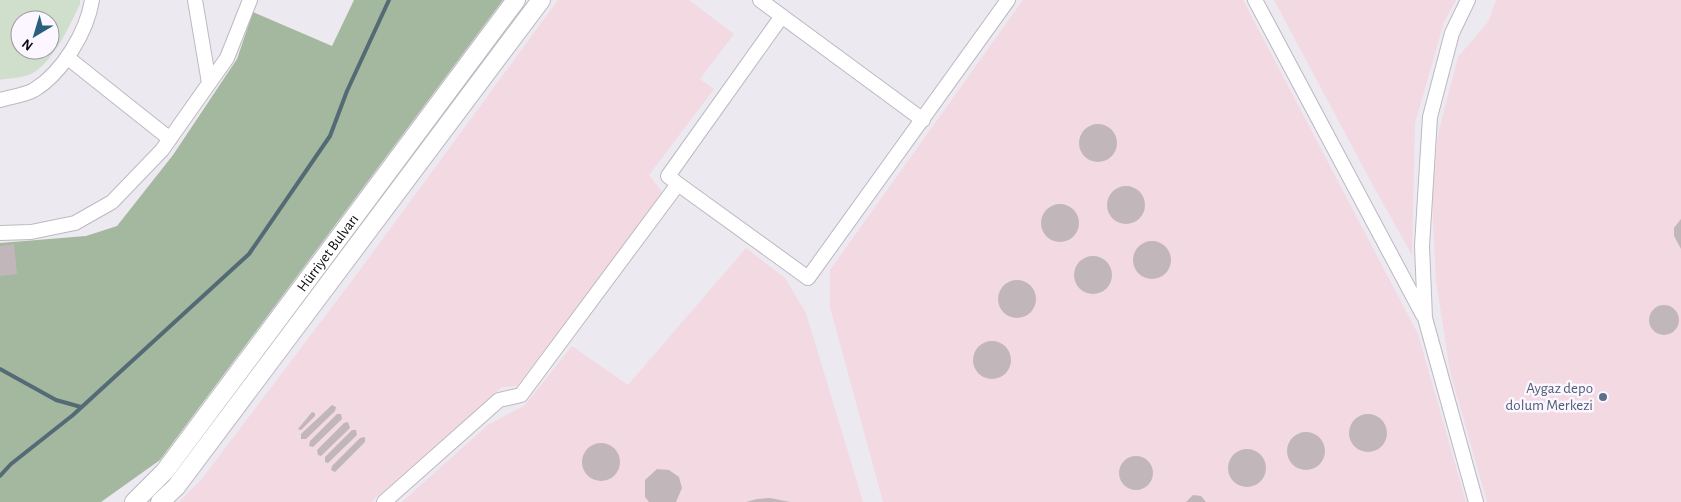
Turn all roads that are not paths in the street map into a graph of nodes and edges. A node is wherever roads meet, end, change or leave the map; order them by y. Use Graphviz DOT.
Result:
graph roads {
  1 [pos="92,0"];
  2 [pos="194,0"];
  3 [pos="250,0"];
  4 [pos="516,0"];
  5 [pos="542,0"];
  6 [pos="760,0"];
  7 [pos="1008,0"];
  8 [pos="1255,0"];
  9 [pos="1468,0"];
  10 [pos="782,16"];
  11 [pos="68,58"];
  12 [pos="209,83"];
  13 [pos="0,100"];
  14 [pos="923,120"];
  15 [pos="170,138"];
  16 [pos="678,184"];
  17 [pos="0,233"];
  18 [pos="1425,318"];
  19 [pos="134,502"];
  20 [pos="160,502"];
  21 [pos="384,502"];
  22 [pos="1476,502"];
  1 -- 11 [label="street"];
  2 -- 12 [label="street"];
  3 -- 12 [label="street"];
  4 -- 19 [label="main road, Hürriyet Bulvarı"];
  5 -- 20 [label="main road, Hürriyet Bulvarı"];
  6 -- 10 [label="street"];
  7 -- 14 [label="street"];
  8 -- 18 [label="street"];
  9 -- 18 [label="street"];
  10 -- 14 [label="street"];
  10 -- 16 [label="street"];
  11 -- 13 [label="street"];
  11 -- 15 [label="street"];
  12 -- 15 [label="street"];
  14 -- 16 [label="street"];
  15 -- 17 [label="street"];
  16 -- 21 [label="street"];
  18 -- 22 [label="street"];
}
